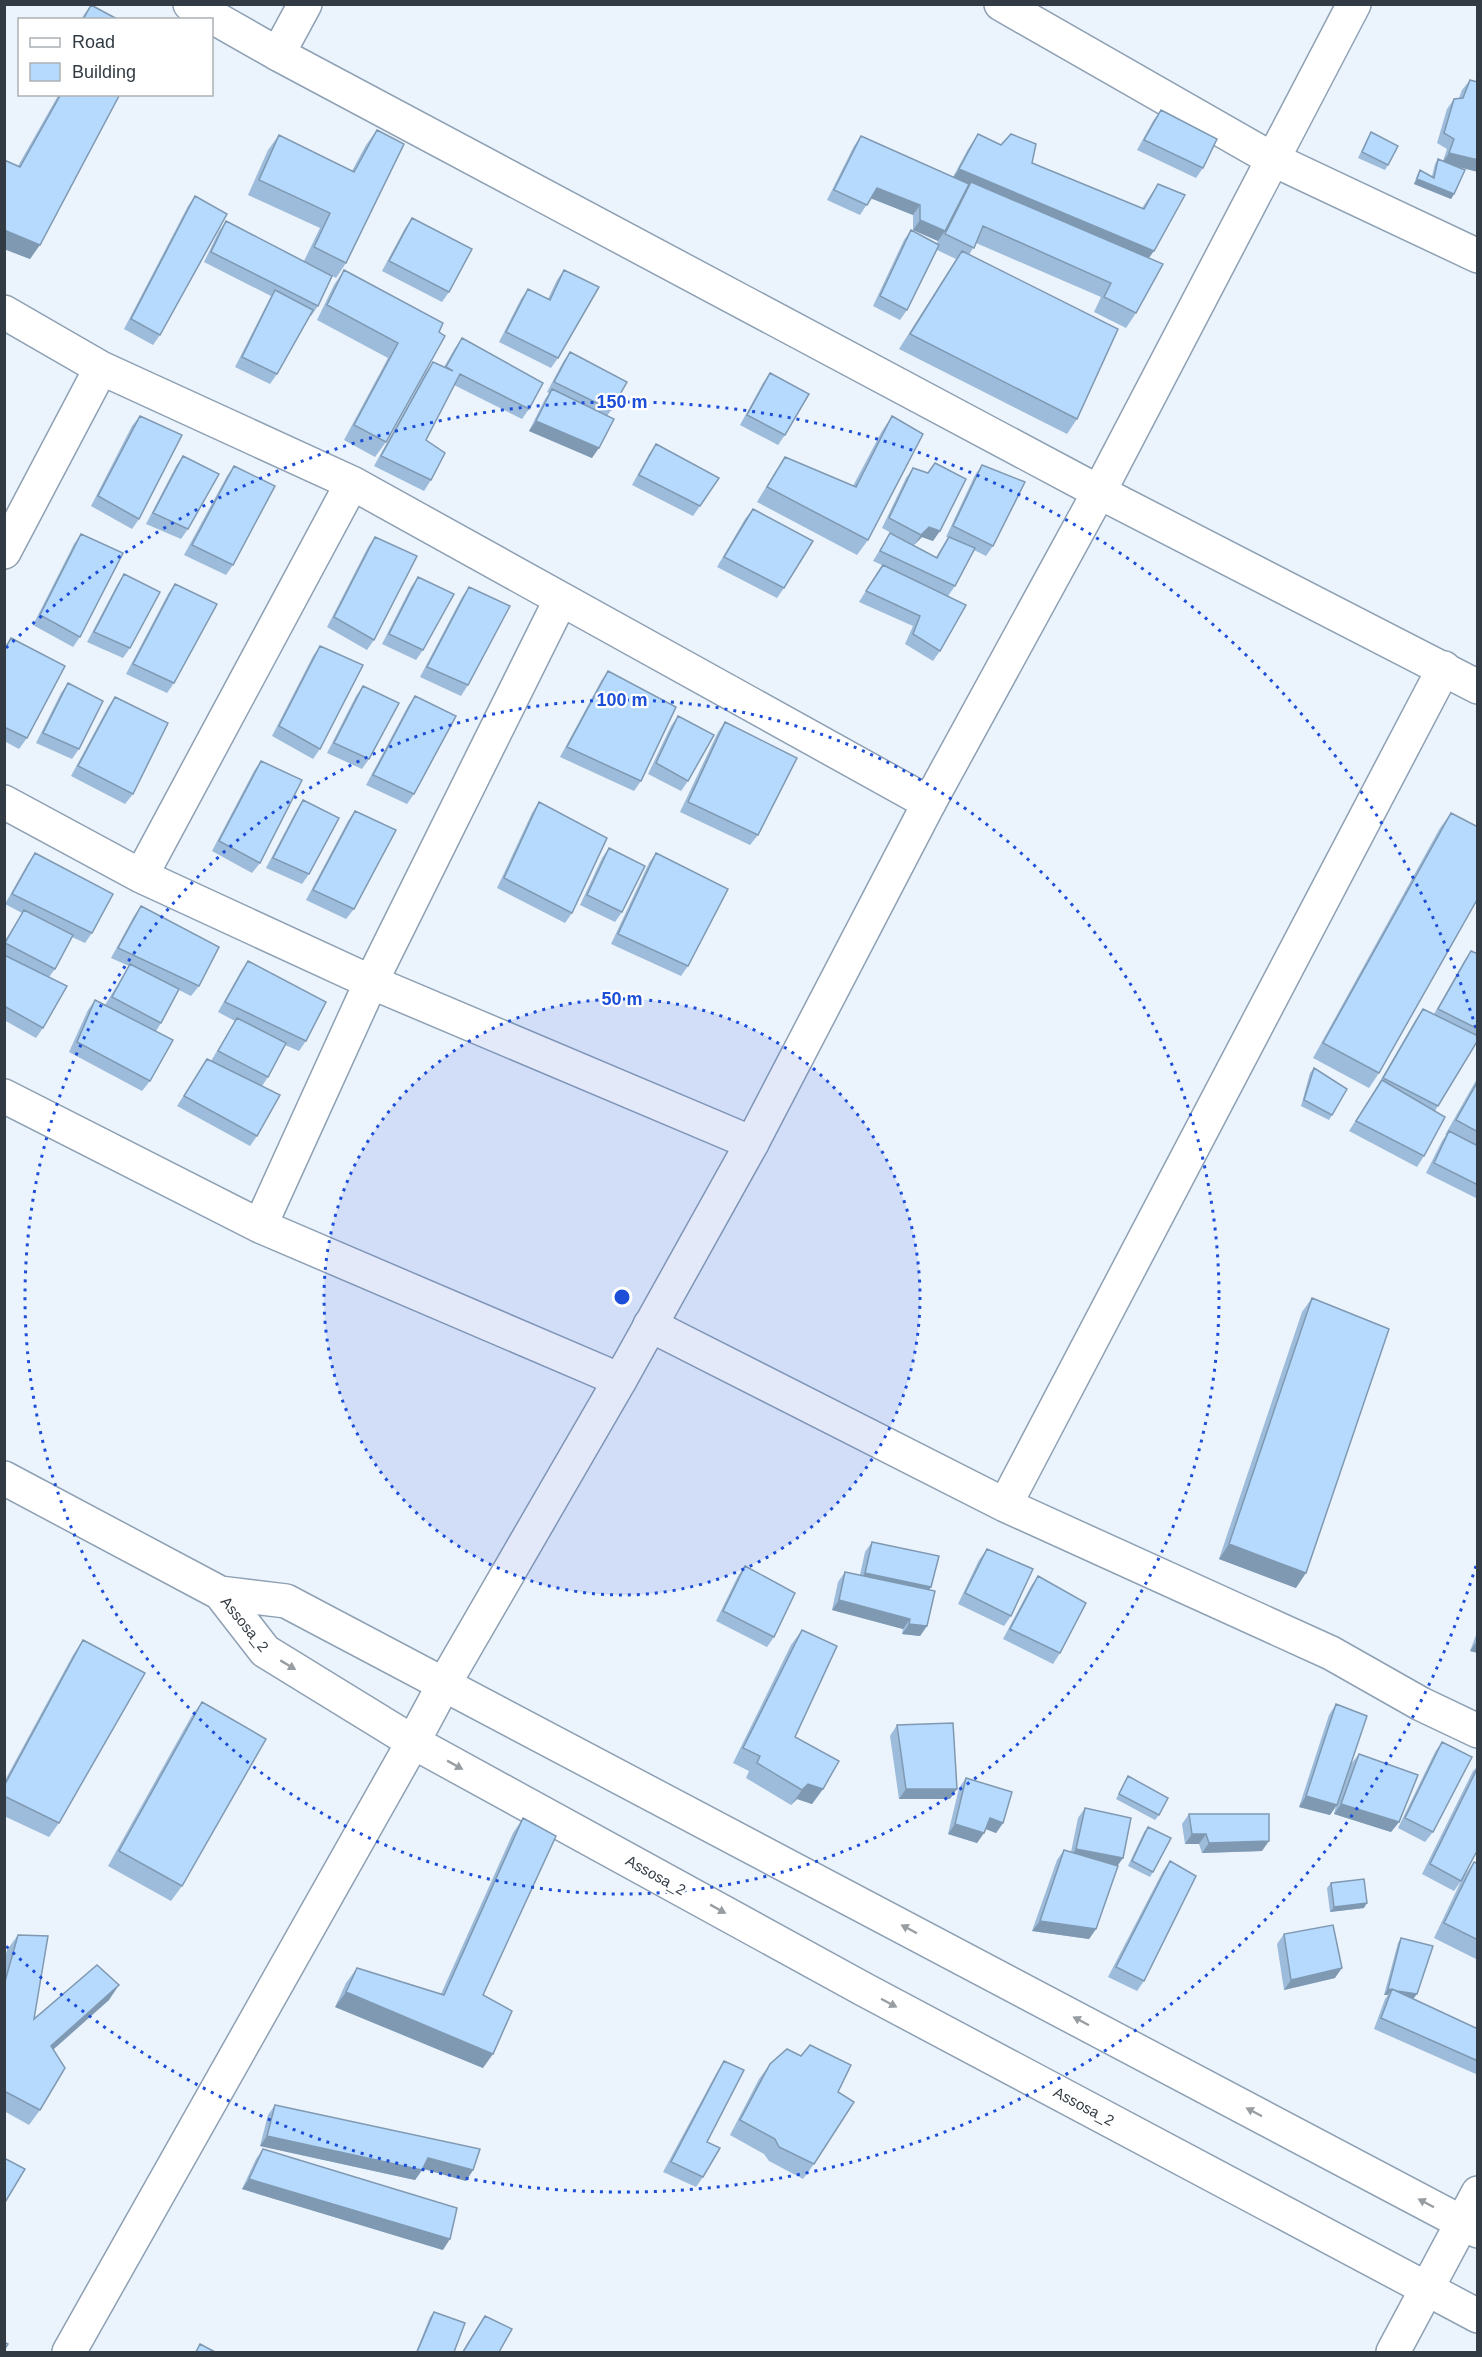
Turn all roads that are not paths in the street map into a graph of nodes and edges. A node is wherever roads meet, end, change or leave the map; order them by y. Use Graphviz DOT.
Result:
graph roads {
  1 [pos="190,4"];
  2 [pos="305,4"];
  3 [pos="1001,4"];
  4 [pos="1354,4"];
  5 [pos="278,54"];
  6 [pos="1272,159"];
  7 [pos="1478,256"];
  8 [pos="4,312"];
  9 [pos="101,368"];
  10 [pos="352,483"];
  11 [pos="1099,492"];
  12 [pos="4,552"];
  13 [pos="560,601"];
  14 [pos="1444,668"];
  15 [pos="1478,687"];
  16 [pos="4,802"];
  17 [pos="929,803"];
  18 [pos="141,876"];
  19 [pos="371,982"];
  20 [pos="4,1096"];
  21 [pos="752,1143"];
  22 [pos="260,1226"];
  23 [pos="650,1325"];
  24 [pos="620,1380"];
  25 [pos="4,1478"];
  26 [pos="1005,1505"];
  27 [pos="220,1593"];
  28 [pos="444,1684"];
  29 [pos="1478,1731"];
  30 [pos="413,1742"];
  31 [pos="1478,2193"];
  32 [pos="1470,2226"];
  33 [pos="1427,2287"];
  34 [pos="1478,2316"];
  35 [pos="69,2352"];
  36 [pos="1393,2352"];
  1 -- 5 [label="street"];
  2 -- 5 [label="street"];
  3 -- 6 [label="street"];
  4 -- 6 [label="street"];
  5 -- 11 [label="street"];
  6 -- 7 [label="street"];
  6 -- 11 [label="street"];
  8 -- 9 [label="street"];
  9 -- 10 [label="street"];
  9 -- 12 [label="street"];
  10 -- 13 [label="street"];
  10 -- 18 [label="street"];
  11 -- 14 [label="street"];
  11 -- 17 [label="street"];
  13 -- 17 [label="street"];
  13 -- 19 [label="street"];
  14 -- 15 [label="street"];
  14 -- 26 [label="street"];
  16 -- 18 [label="street"];
  17 -- 21 [label="street"];
  18 -- 19 [label="street"];
  19 -- 21 [label="street"];
  19 -- 22 [label="street"];
  20 -- 22 [label="street"];
  21 -- 23 [label="street"];
  22 -- 24 [label="street"];
  23 -- 24 [label="street"];
  23 -- 26 [label="street"];
  24 -- 28 [label="street"];
  25 -- 27 [label="street"];
  26 -- 29 [label="street"];
  27 -- 28 [label="street, Assosa_2"];
  27 -- 30 [label="street, Assosa_2, one-way"];
  28 -- 30 [label="street"];
  32 -- 28 [label="street, Assosa_2, one-way"];
  30 -- 33 [label="street, Assosa_2, one-way"];
  30 -- 35 [label="street"];
  31 -- 32 [label="street"];
  32 -- 33 [label="street"];
  33 -- 34 [label="street, Assosa_2"];
  33 -- 36 [label="street"];
}
